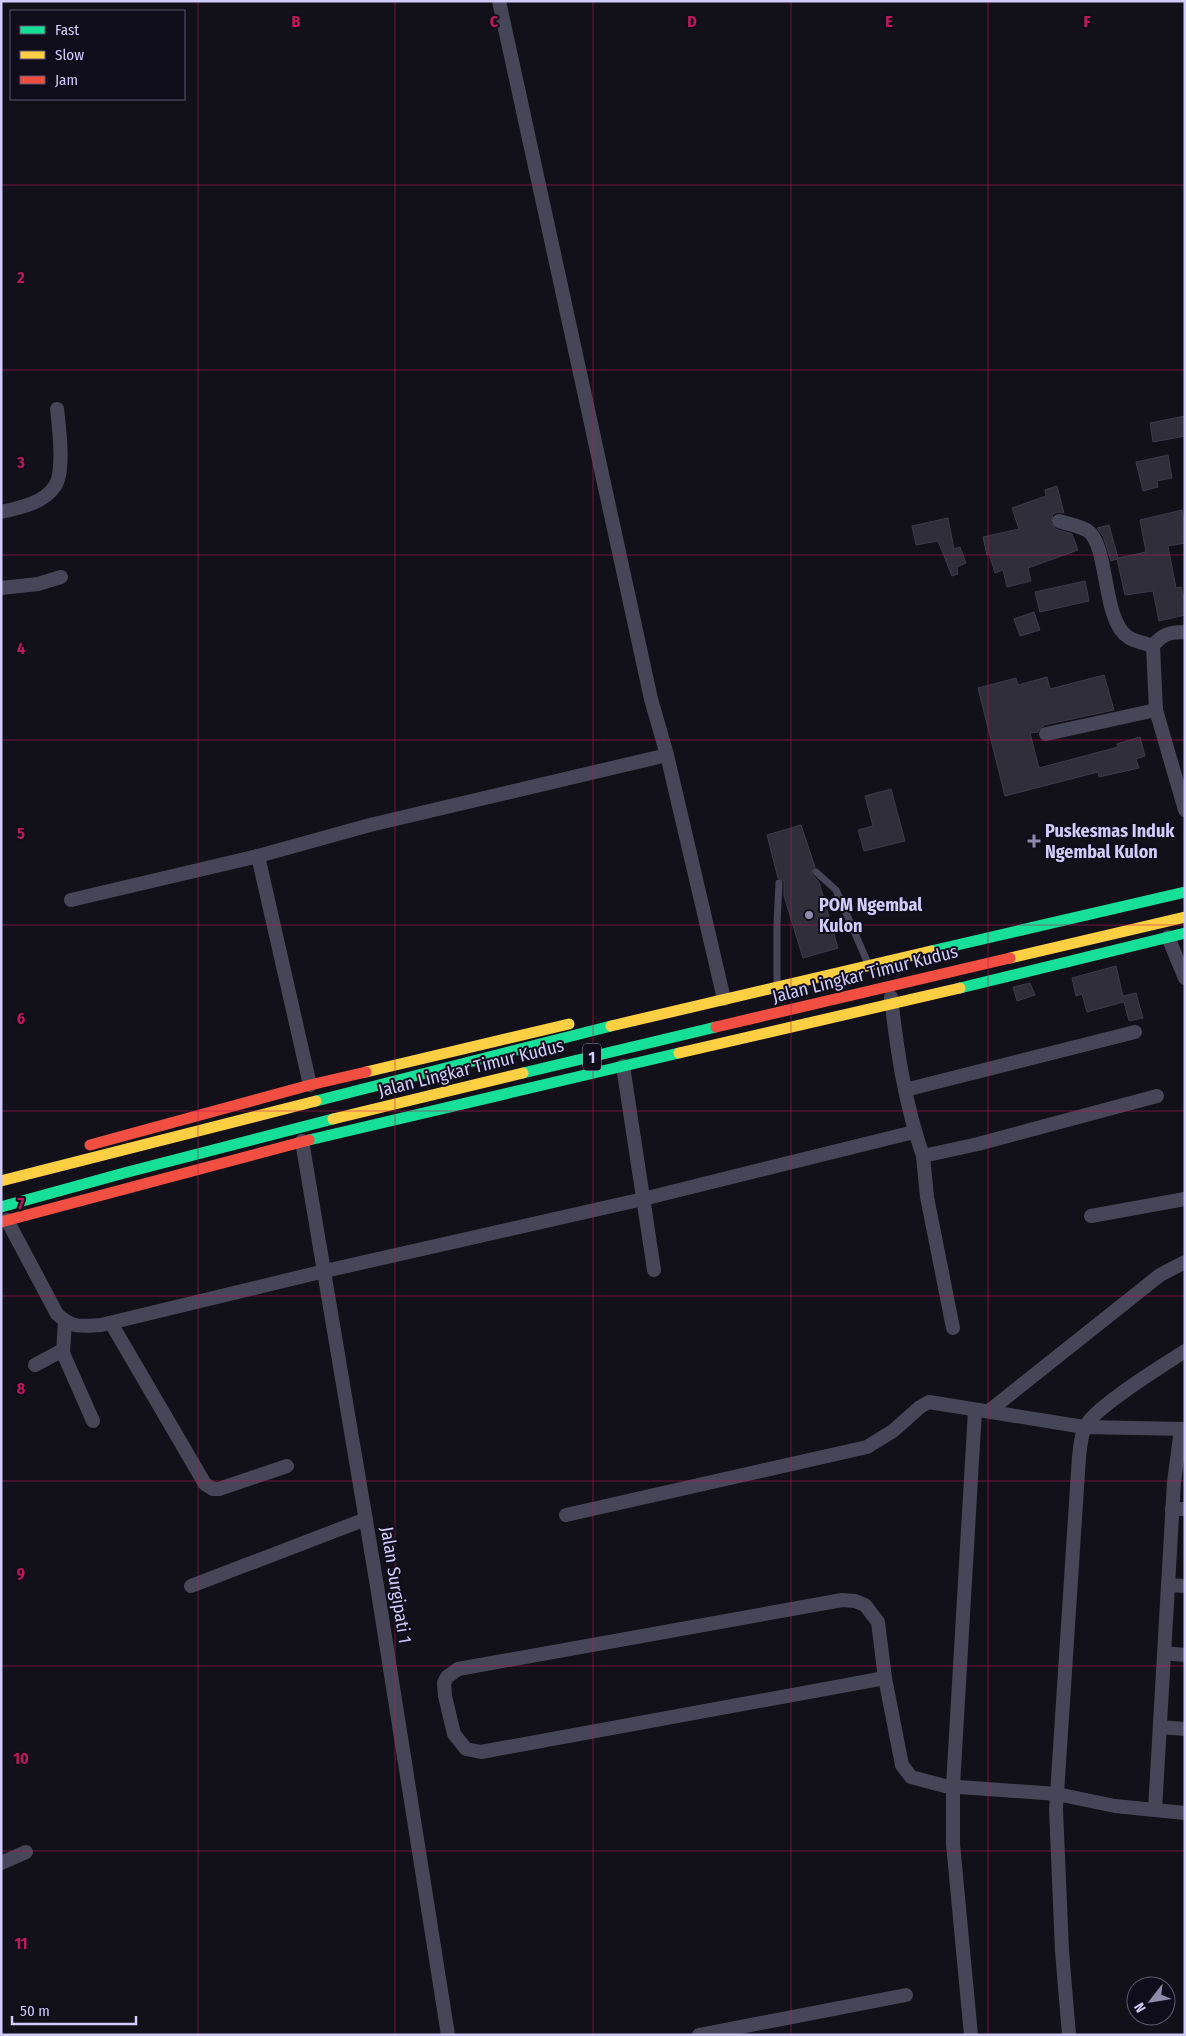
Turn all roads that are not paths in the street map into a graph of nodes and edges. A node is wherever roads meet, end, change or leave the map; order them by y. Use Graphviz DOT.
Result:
graph roads {
  1 [pos="499,1"];
  2 [pos="57,410"];
  3 [pos="1,512"];
  4 [pos="1059,521"];
  5 [pos="61,577"];
  6 [pos="1,588"];
  7 [pos="1185,632"];
  8 [pos="1153,646"];
  9 [pos="1156,710"];
  10 [pos="1046,734"];
  11 [pos="667,756"];
  12 [pos="1185,810"];
  13 [pos="258,856"];
  14 [pos="816,872"];
  15 [pos="780,883"];
  16 [pos="1185,892"];
  17 [pos="1102,899"];
  18 [pos="71,900"];
  19 [pos="1185,917"];
  20 [pos="1185,933"];
  21 [pos="1168,937"];
  22 [pos="888,955"];
  23 [pos="865,962"];
  24 [pos="1185,978"];
  25 [pos="777,981"];
  26 [pos="873,985"];
  27 [pos="890,986"];
  28 [pos="722,990"];
  29 [pos="892,1004"];
  30 [pos="878,1007"];
  31 [pos="782,1008"];
  32 [pos="580,1021"];
  33 [pos="788,1027"];
  34 [pos="1135,1032"];
  35 [pos="623,1066"];
  36 [pos="310,1085"];
  37 [pos="905,1090"];
  38 [pos="1157,1096"];
  39 [pos="914,1132"];
  40 [pos="302,1141"];
  41 [pos="83,1147"];
  42 [pos="923,1156"];
  43 [pos="1,1181"];
  44 [pos="643,1199"];
  45 [pos="1185,1199"];
  46 [pos="3,1216"];
  47 [pos="1091,1216"];
  48 [pos="1185,1262"];
  49 [pos="654,1270"];
  50 [pos="325,1271"];
  51 [pos="65,1322"];
  52 [pos="111,1322"];
  53 [pos="953,1328"];
  54 [pos="63,1350"];
  55 [pos="1185,1351"];
  56 [pos="35,1365"];
  57 [pos="975,1410"];
  58 [pos="989,1411"];
  59 [pos="93,1421"];
  60 [pos="1084,1427"];
  61 [pos="1183,1429"];
  62 [pos="287,1466"];
  63 [pos="1178,1509"];
  64 [pos="566,1515"];
  65 [pos="366,1519"];
  66 [pos="1168,1585"];
  67 [pos="191,1586"];
  68 [pos="1185,1586"];
  69 [pos="1164,1653"];
  70 [pos="1185,1656"];
  71 [pos="885,1678"];
  72 [pos="1160,1727"];
  73 [pos="1185,1729"];
  74 [pos="953,1786"];
  75 [pos="1057,1794"];
  76 [pos="1155,1810"];
  77 [pos="1185,1813"];
  78 [pos="26,1852"];
  79 [pos="1,1863"];
  80 [pos="906,1995"];
  81 [pos="448,2035"];
  82 [pos="699,2035"];
  83 [pos="972,2035"];
  84 [pos="1069,2035"];
  1 -- 11 [label="street"];
  2 -- 3 [label="street"];
  4 -- 8 [label="street"];
  5 -- 6 [label="street"];
  7 -- 8 [label="street"];
  8 -- 9 [label="street"];
  9 -- 10 [label="street"];
  9 -- 12 [label="street"];
  11 -- 13 [label="street"];
  11 -- 28 [label="street"];
  13 -- 18 [label="street"];
  13 -- 36 [label="street"];
  14 -- 23 [label="lane"];
  15 -- 25 [label="lane"];
  16 -- 22 [label="main road, Jalan Lingkar Timur Kudus / 1"];
  17 -- 22 [label="main road"];
  19 -- 27 [label="main road, Jalan Lingkar Timur Kudus / 1"];
  20 -- 21 [label="main road"];
  21 -- 24 [label="street"];
  21 -- 29 [label="main road"];
  22 -- 23 [label="main road, Jalan Lingkar Timur Kudus / 1"];
  22 -- 27 [label="street"];
  23 -- 25 [label="main road, Jalan Lingkar Timur Kudus / 1"];
  25 -- 28 [label="main road, Jalan Lingkar Timur Kudus / 1"];
  26 -- 27 [label="main road, Jalan Lingkar Timur Kudus / 1"];
  26 -- 30 [label="lane"];
  26 -- 31 [label="main road, Jalan Lingkar Timur Kudus / 1"];
  27 -- 29 [label="street"];
  28 -- 43 [label="main road, Jalan Lingkar Timur Kudus / 1"];
  29 -- 30 [label="main road"];
  29 -- 37 [label="street"];
  30 -- 33 [label="main road"];
  31 -- 33 [label="lane"];
  31 -- 46 [label="main road, Jalan Lingkar Timur Kudus / 1"];
  32 -- 36 [label="main road"];
  33 -- 35 [label="main road"];
  34 -- 37 [label="street"];
  35 -- 40 [label="main road"];
  35 -- 44 [label="street"];
  36 -- 41 [label="main road"];
  37 -- 39 [label="street"];
  38 -- 42 [label="street"];
  39 -- 42 [label="street"];
  39 -- 44 [label="street"];
  40 -- 46 [label="main road"];
  40 -- 50 [label="street, Jalan Surgipati 1"];
  42 -- 53 [label="street"];
  44 -- 49 [label="street"];
  44 -- 50 [label="street"];
  45 -- 47 [label="street"];
  46 -- 51 [label="street"];
  48 -- 58 [label="street"];
  50 -- 52 [label="street"];
  50 -- 65 [label="street, Jalan Surgipati 1"];
  51 -- 52 [label="street"];
  51 -- 54 [label="street"];
  52 -- 62 [label="street"];
  54 -- 56 [label="street"];
  54 -- 59 [label="street"];
  55 -- 60 [label="street"];
  57 -- 58 [label="street"];
  57 -- 64 [label="street"];
  57 -- 74 [label="street"];
  58 -- 60 [label="street"];
  60 -- 61 [label="street"];
  60 -- 75 [label="street"];
  61 -- 63 [label="street"];
  63 -- 66 [label="street"];
  65 -- 67 [label="street"];
  65 -- 81 [label="street, Jalan Surgipati 1"];
  66 -- 68 [label="street"];
  66 -- 69 [label="street"];
  69 -- 70 [label="street"];
  69 -- 72 [label="street"];
  71 -- 71 [label="street"];
  71 -- 74 [label="street"];
  72 -- 73 [label="street"];
  72 -- 76 [label="street"];
  74 -- 75 [label="street"];
  74 -- 83 [label="street"];
  75 -- 76 [label="street"];
  75 -- 84 [label="street"];
  76 -- 77 [label="street"];
  78 -- 79 [label="street"];
  80 -- 82 [label="street"];
}
